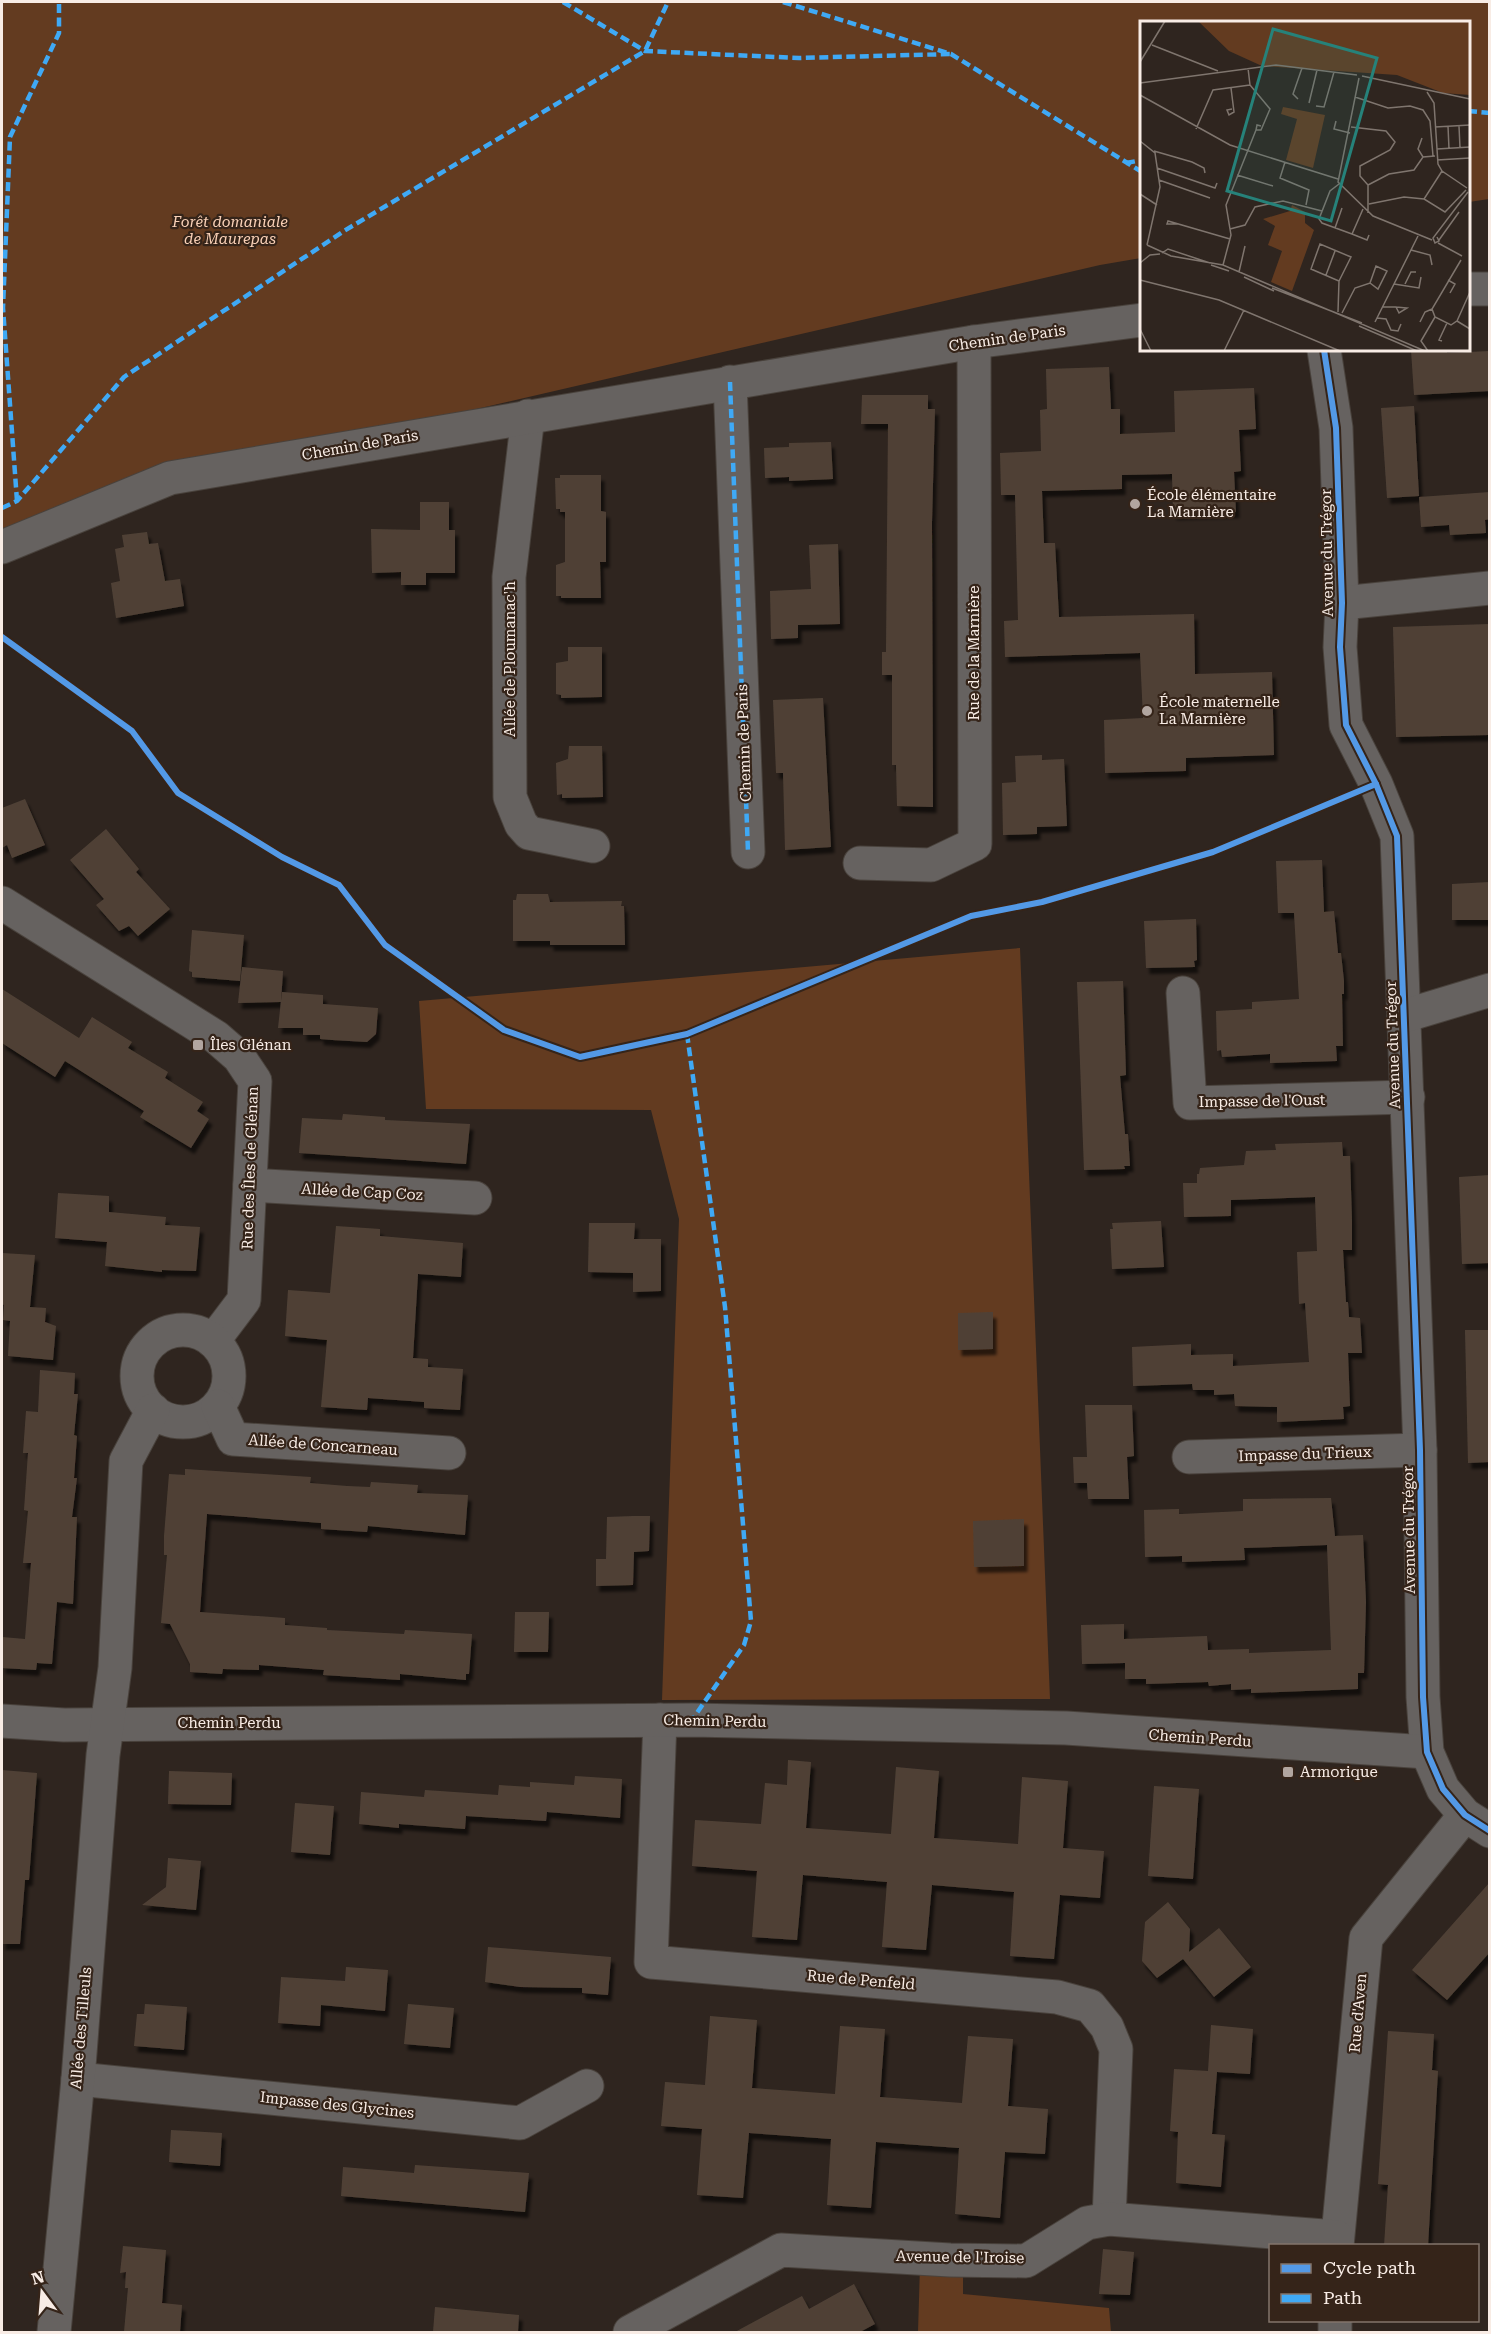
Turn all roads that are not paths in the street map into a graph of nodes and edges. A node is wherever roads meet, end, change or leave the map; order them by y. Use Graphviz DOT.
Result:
graph roads {
  1 [pos="1490,289"];
  2 [pos="1470,290"];
  3 [pos="1140,320"];
  4 [pos="974,342"];
  5 [pos="1324,351"];
  6 [pos="730,382"];
  7 [pos="528,416"];
  8 [pos="2,547"];
  9 [pos="1490,588"];
  10 [pos="1342,603"];
  11 [pos="593,846"];
  12 [pos="748,852"];
  13 [pos="860,863"];
  14 [pos="2,903"];
  15 [pos="1490,990"];
  16 [pos="1183,993"];
  17 [pos="1404,1016"];
  18 [pos="1408,1097"];
  19 [pos="250,1185"];
  20 [pos="474,1198"];
  21 [pos="213,1341"];
  22 [pos="218,1406"];
  23 [pos="153,1410"];
  24 [pos="1420,1450"];
  25 [pos="449,1453"];
  26 [pos="1189,1457"];
  27 [pos="2,1720"];
  28 [pos="660,1720"];
  29 [pos="108,1724"];
  30 [pos="1428,1752"];
  31 [pos="1477,1823"];
  32 [pos="78,2079"];
  33 [pos="587,2086"];
  34 [pos="1108,2219"];
  35 [pos="1337,2241"];
  36 [pos="54,2332"];
  37 [pos="630,2332"];
  1 -- 2 [label="street"];
  3 -- 4 [label="street, Chemin de Paris"];
  4 -- 6 [label="street, Chemin de Paris"];
  4 -- 13 [label="street, Rue de la Marnière"];
  5 -- 10 [label="street, Avenue du Trégor"];
  6 -- 7 [label="street, Chemin de Paris"];
  6 -- 12 [label="street, Chemin de Paris"];
  7 -- 8 [label="street, Chemin de Paris"];
  7 -- 11 [label="street, Allée de Ploumanac'h"];
  9 -- 10 [label="street"];
  10 -- 17 [label="street, Avenue du Trégor"];
  14 -- 19 [label="street, Rue des Îles de Glénan"];
  15 -- 17 [label="street"];
  16 -- 18 [label="street, Impasse de l'Oust"];
  17 -- 18 [label="street, Avenue du Trégor"];
  18 -- 24 [label="street, Avenue du Trégor"];
  19 -- 20 [label="street, Allée de Cap Coz"];
  19 -- 21 [label="street, Rue des Îles de Glénan"];
  21 -- 22 [label="street"];
  21 -- 23 [label="street"];
  22 -- 23 [label="street"];
  22 -- 25 [label="street, Allée de Concarneau"];
  23 -- 29 [label="street"];
  24 -- 26 [label="street, Impasse du Trieux"];
  24 -- 30 [label="street, Avenue du Trégor"];
  27 -- 29 [label="street, Chemin Perdu"];
  28 -- 29 [label="street, Chemin Perdu"];
  28 -- 30 [label="street, Chemin Perdu"];
  28 -- 34 [label="street, Rue de Penfeld"];
  29 -- 32 [label="street, Allée des Tilleuls"];
  30 -- 31 [label="street, Avenue du Trégor"];
  31 -- 35 [label="street, Rue d'Aven"];
  32 -- 33 [label="street, Impasse des Glycines"];
  32 -- 36 [label="street, Allée des Tilleuls"];
  34 -- 35 [label="street, Avenue de l'Iroise"];
  34 -- 37 [label="street, Avenue de l'Iroise"];
}
